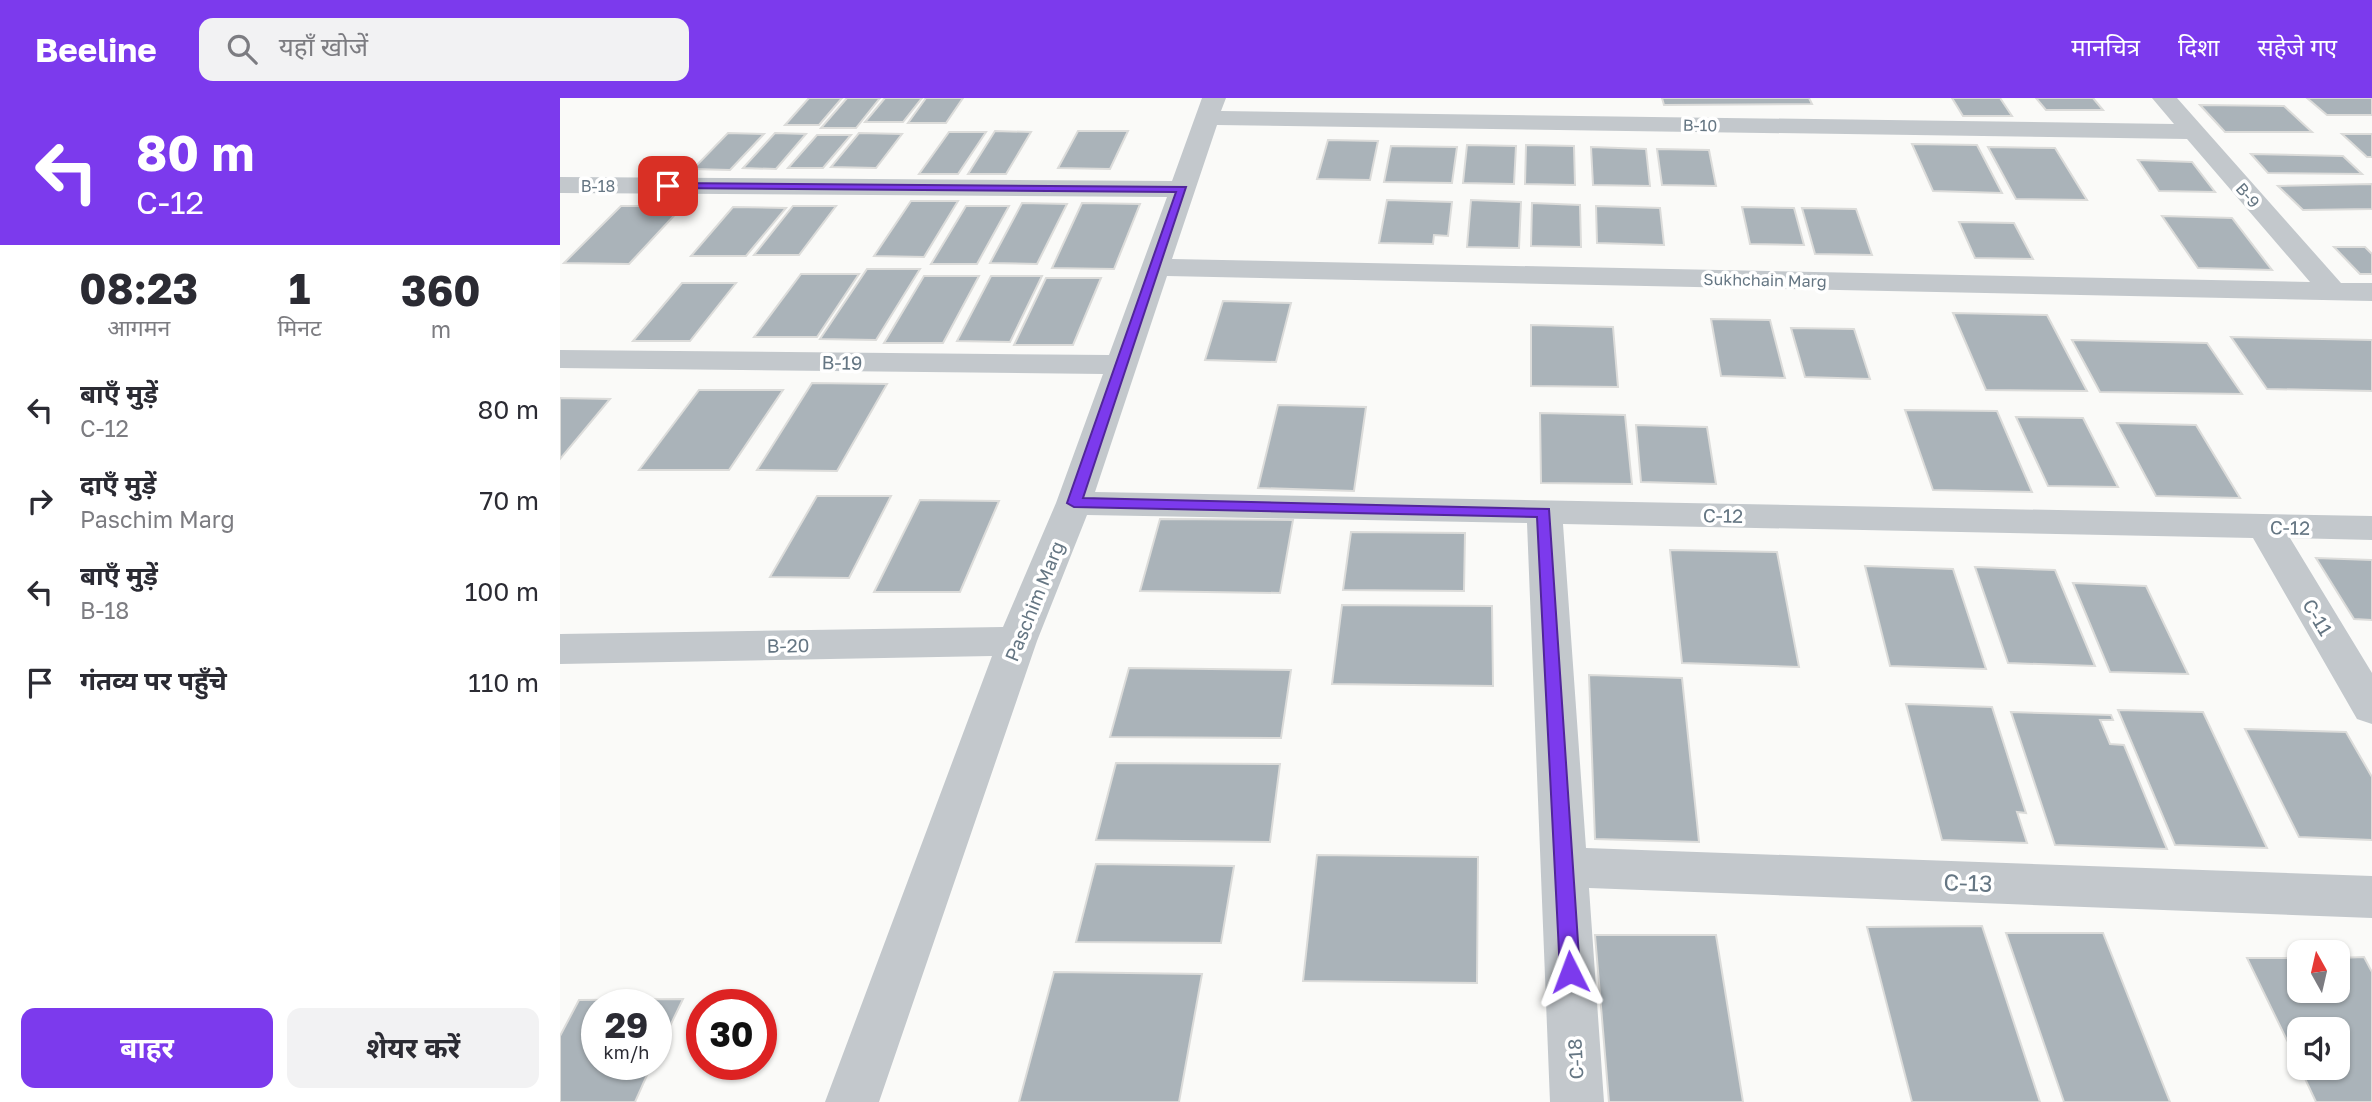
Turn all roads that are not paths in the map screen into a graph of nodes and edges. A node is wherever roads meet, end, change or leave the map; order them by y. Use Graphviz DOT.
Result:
graph roads {
  1 [pos="2164,98"];
  2 [pos="1210,108"];
  3 [pos="1518,110"];
  4 [pos="2193,132"];
  5 [pos="560,186"];
  6 [pos="1182,189"];
  7 [pos="1157,267"];
  8 [pos="2333,291"];
  9 [pos="2372,292"];
  10 [pos="560,359"];
  11 [pos="1123,365"];
  12 [pos="1074,503"];
  13 [pos="1544,513"];
  14 [pos="2264,526"];
  15 [pos="2372,528"];
  16 [pos="1017,641"];
  17 [pos="560,649"];
  18 [pos="2372,708"];
  19 [pos="1564,867"];
  20 [pos="2372,897"];
  21 [pos="852,1102"];
  22 [pos="1577,1102"];
  1 -- 4 [label="street, B-9"];
  2 -- 3 [label="street, B-10"];
  2 -- 6 [label="street, Paschim Marg"];
  3 -- 4 [label="street, B-10"];
  4 -- 8 [label="street, B-9"];
  5 -- 6 [label="street, B-18"];
  6 -- 7 [label="street, Paschim Marg"];
  7 -- 8 [label="street, Sukhchain Marg"];
  7 -- 11 [label="street, Paschim Marg"];
  8 -- 9 [label="street, Sukhchain Marg"];
  10 -- 11 [label="street, B-19"];
  11 -- 12 [label="street, Paschim Marg"];
  12 -- 13 [label="street, C-12"];
  12 -- 16 [label="street, Paschim Marg"];
  13 -- 14 [label="street, C-12"];
  13 -- 19 [label="street, C-18"];
  14 -- 15 [label="street, C-12"];
  14 -- 18 [label="street, C-11"];
  16 -- 17 [label="street, B-20"];
  16 -- 21 [label="street, Paschim Marg"];
  19 -- 20 [label="street, C-13"];
  19 -- 22 [label="street, C-18"];
}
